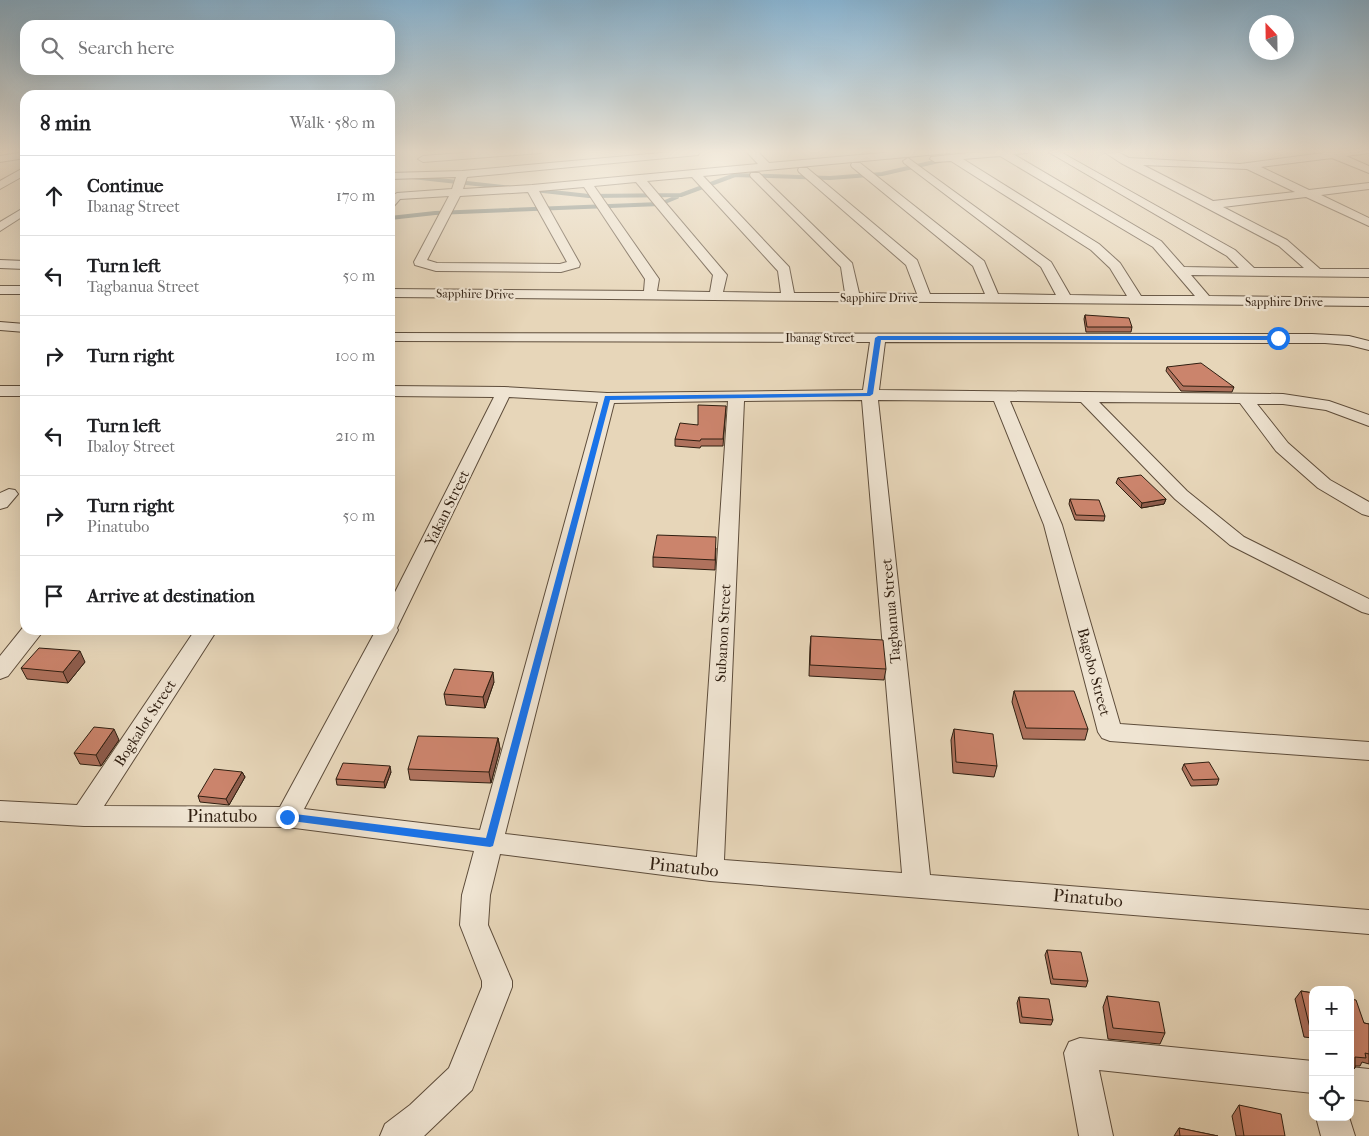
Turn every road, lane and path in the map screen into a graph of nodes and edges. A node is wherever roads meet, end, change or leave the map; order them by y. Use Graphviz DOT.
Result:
graph roads {
  1 [pos="451,203"];
  2 [pos="540,203"];
  3 [pos="601,203"];
  4 [pos="660,203"];
  5 [pos="723,203"];
  6 [pos="783,203"];
  7 [pos="842,203"];
  8 [pos="902,203"];
  9 [pos="964,203"];
  10 [pos="1027,203"];
  11 [pos="1088,203"];
  12 [pos="1143,203"];
  13 [pos="1208,203"];
  14 [pos="1229,203"];
  15 [pos="1327,203"];
  16 [pos="1212,205"];
  17 [pos="20,213"];
  18 [pos="1369,222"];
  19 [pos="0,226"];
  20 [pos="0,264"];
  21 [pos="20,265"];
  22 [pos="1181,271"];
  23 [pos="1250,272"];
  24 [pos="1317,272"];
  25 [pos="1369,273"];
  26 [pos="0,290"];
  27 [pos="20,290"];
  28 [pos="395,293"];
  29 [pos="650,295"];
  30 [pos="716,295"];
  31 [pos="788,297"];
  32 [pos="852,297"];
  33 [pos="925,298"];
  34 [pos="993,298"];
  35 [pos="1065,299"];
  36 [pos="1136,299"];
  37 [pos="1205,300"];
  38 [pos="1369,302"];
  39 [pos="0,326"];
  40 [pos="20,328"];
  41 [pos="878,338"];
  42 [pos="395,341"];
  43 [pos="1369,346"];
  44 [pos="0,391"];
  45 [pos="20,391"];
  46 [pos="395,391"];
  47 [pos="504,392"];
  48 [pos="870,394"];
  49 [pos="736,396"];
  50 [pos="1000,396"];
  51 [pos="607,398"];
  52 [pos="1085,398"];
  53 [pos="1245,399"];
  54 [pos="1369,421"];
  55 [pos="1369,510"];
  56 [pos="1369,608"];
  57 [pos="395,613"];
  58 [pos="28,635"];
  59 [pos="203,635"];
  60 [pos="383,635"];
  61 [pos="0,671"];
  62 [pos="1369,751"];
  63 [pos="0,811"];
  64 [pos="84,816"];
  65 [pos="287,817"];
  66 [pos="490,843"];
  67 [pos="710,870"];
  68 [pos="917,885"];
  69 [pos="1369,922"];
  70 [pos="1309,1077"];
  71 [pos="1354,1083"];
  72 [pos="1369,1085"];
  73 [pos="1333,1121"];
  74 [pos="397,1136"];
  75 [pos="1096,1136"];
  76 [pos="1338,1136"];
  1 -- 2 [label="street"];
  3 -- 29 [label="street"];
  4 -- 30 [label="street"];
  5 -- 31 [label="street"];
  6 -- 32 [label="street"];
  7 -- 33 [label="street"];
  8 -- 34 [label="street"];
  9 -- 35 [label="street"];
  10 -- 36 [label="street"];
  11 -- 22 [label="street"];
  12 -- 23 [label="street"];
  13 -- 16 [label="street"];
  14 -- 16 [label="street"];
  15 -- 18 [label="street"];
  16 -- 24 [label="street"];
  17 -- 19 [label="street"];
  20 -- 21 [label="street"];
  22 -- 23 [label="street"];
  22 -- 37 [label="street"];
  23 -- 24 [label="street"];
  24 -- 25 [label="street"];
  26 -- 27 [label="street"];
  28 -- 29 [label="street, Sapphire Drive"];
  29 -- 30 [label="street, Sapphire Drive"];
  30 -- 31 [label="street, Sapphire Drive"];
  31 -- 32 [label="street, Sapphire Drive"];
  32 -- 33 [label="street, Sapphire Drive"];
  33 -- 34 [label="street, Sapphire Drive"];
  34 -- 35 [label="street, Sapphire Drive"];
  35 -- 36 [label="street, Sapphire Drive"];
  36 -- 37 [label="street, Sapphire Drive"];
  37 -- 38 [label="street, Sapphire Drive"];
  39 -- 40 [label="street"];
  41 -- 42 [label="street, Ibanag Street"];
  41 -- 43 [label="street, Ibanag Street"];
  41 -- 48 [label="street, Tagbanua Street"];
  44 -- 45 [label="street"];
  46 -- 47 [label="street"];
  47 -- 51 [label="street"];
  47 -- 57 [label="street, Yakan Street"];
  48 -- 49 [label="street"];
  48 -- 50 [label="street"];
  48 -- 68 [label="street, Tagbanua Street"];
  49 -- 51 [label="street"];
  49 -- 67 [label="street, Subanon Street"];
  50 -- 52 [label="street"];
  50 -- 62 [label="street, Bagobo Street"];
  51 -- 66 [label="street"];
  52 -- 53 [label="street"];
  52 -- 56 [label="street"];
  53 -- 54 [label="street"];
  53 -- 55 [label="street"];
  58 -- 61 [label="street"];
  59 -- 64 [label="street, Bogkalot Street"];
  60 -- 65 [label="street"];
  63 -- 64 [label="street, Pinatubo"];
  64 -- 65 [label="street, Pinatubo"];
  65 -- 66 [label="street, Pinatubo"];
  66 -- 67 [label="street, Pinatubo"];
  66 -- 74 [label="street"];
  67 -- 68 [label="street, Pinatubo"];
  68 -- 69 [label="street, Pinatubo"];
  70 -- 75 [label="street"];
  71 -- 72 [label="street"];
  73 -- 76 [label="street"];
}
